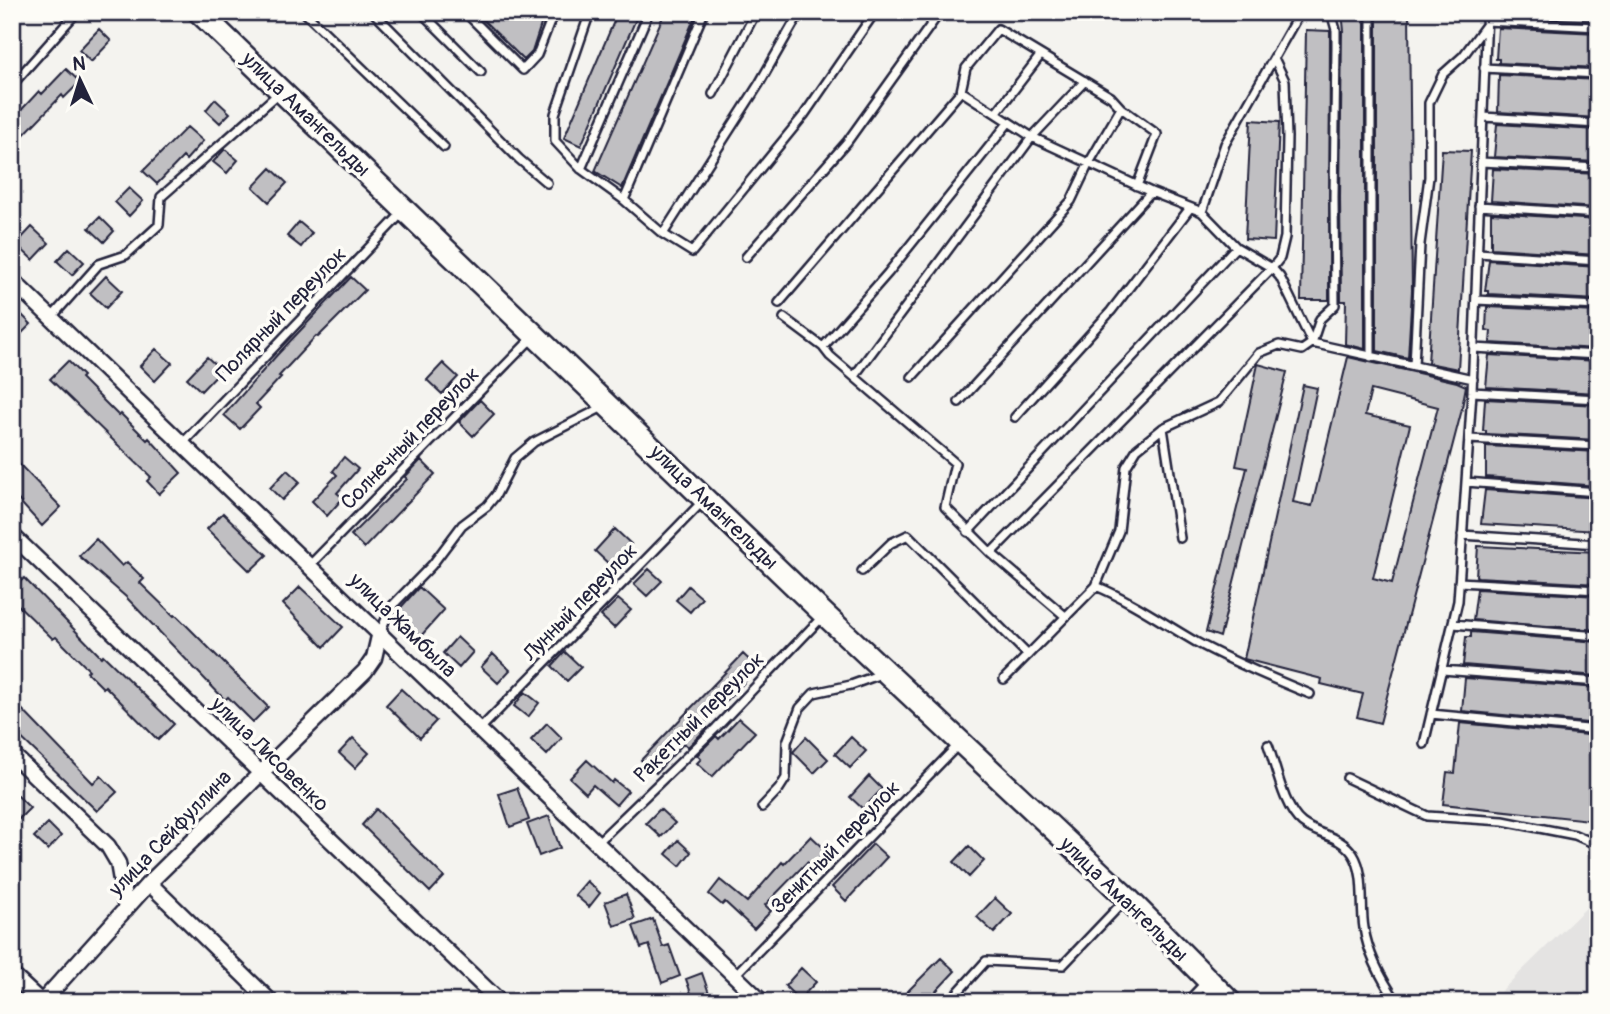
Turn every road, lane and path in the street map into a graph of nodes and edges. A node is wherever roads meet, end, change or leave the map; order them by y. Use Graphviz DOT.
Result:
graph roads {
  1 [pos="77,12"];
  2 [pos="200,12"];
  3 [pos="304,12"];
  4 [pos="373,12"];
  5 [pos="421,12"];
  6 [pos="465,12"];
  7 [pos="554,12"];
  8 [pos="590,12"];
  9 [pos="649,12"];
  10 [pos="704,12"];
  11 [pos="756,12"];
  12 [pos="800,12"];
  13 [pos="875,12"];
  14 [pos="940,12"];
  15 [pos="1300,12"];
  16 [pos="1331,12"];
  17 [pos="1371,12"];
  18 [pos="1487,12"];
  19 [pos="1486,23"];
  20 [pos="1598,27"];
  21 [pos="1040,56"];
  22 [pos="1274,58"];
  23 [pos="1485,68"];
  24 [pos="481,72"];
  25 [pos="1598,74"];
  26 [pos="1085,82"];
  27 [pos="12,85"];
  28 [pos="281,91"];
  29 [pos="961,91"];
  30 [pos="713,94"];
  31 [pos="1121,108"];
  32 [pos="996,113"];
  33 [pos="1483,117"];
  34 [pos="1009,122"];
  35 [pos="1598,124"];
  36 [pos="1032,137"];
  37 [pos="444,147"];
  38 [pos="1481,162"];
  39 [pos="1089,163"];
  40 [pos="1598,168"];
  41 [pos="581,169"];
  42 [pos="547,183"];
  43 [pos="1137,186"];
  44 [pos="1151,192"];
  45 [pos="624,200"];
  46 [pos="1479,206"];
  47 [pos="1190,208"];
  48 [pos="405,210"];
  49 [pos="1202,212"];
  50 [pos="1598,214"];
  51 [pos="663,234"];
  52 [pos="1236,247"];
  53 [pos="1478,253"];
  54 [pos="746,257"];
  55 [pos="1598,261"];
  56 [pos="1272,268"];
  57 [pos="12,281"];
  58 [pos="1476,300"];
  59 [pos="779,303"];
  60 [pos="1598,306"];
  61 [pos="51,318"];
  62 [pos="784,318"];
  63 [pos="535,335"];
  64 [pos="1311,343"];
  65 [pos="822,346"];
  66 [pos="1474,348"];
  67 [pos="1598,355"];
  68 [pos="1371,357"];
  69 [pos="1414,366"];
  70 [pos="855,375"];
  71 [pos="912,377"];
  72 [pos="1473,379"];
  73 [pos="1472,392"];
  74 [pos="1598,399"];
  75 [pos="959,402"];
  76 [pos="607,404"];
  77 [pos="1015,417"];
  78 [pos="1163,428"];
  79 [pos="1469,439"];
  80 [pos="183,443"];
  81 [pos="1598,446"];
  82 [pos="1466,482"];
  83 [pos="1598,492"];
  84 [pos="705,498"];
  85 [pos="968,531"];
  86 [pos="12,535"];
  87 [pos="1462,535"];
  88 [pos="1180,538"];
  89 [pos="1598,544"];
  90 [pos="990,553"];
  91 [pos="310,565"];
  92 [pos="862,571"];
  93 [pos="1459,582"];
  94 [pos="1096,586"];
  95 [pos="1598,590"];
  96 [pos="824,614"];
  97 [pos="1065,616"];
  98 [pos="1452,625"];
  99 [pos="380,632"];
  100 [pos="1598,636"];
  101 [pos="1028,655"];
  102 [pos="1442,670"];
  103 [pos="885,672"];
  104 [pos="1004,679"];
  105 [pos="1598,682"];
  106 [pos="1310,694"];
  107 [pos="1431,715"];
  108 [pos="480,729"];
  109 [pos="1598,730"];
  110 [pos="960,743"];
  111 [pos="1424,744"];
  112 [pos="1268,745"];
  113 [pos="12,754"];
  114 [pos="259,773"];
  115 [pos="1347,778"];
  116 [pos="762,807"];
  117 [pos="597,844"];
  118 [pos="1598,845"];
  119 [pos="149,883"];
  120 [pos="1127,898"];
  121 [pos="126,909"];
  122 [pos="12,975"];
  123 [pos="735,975"];
  124 [pos="1207,980"];
  125 [pos="42,1002"];
  126 [pos="271,1002"];
  127 [pos="500,1002"];
  128 [pos="762,1002"];
  129 [pos="949,1002"];
  130 [pos="1187,1002"];
  131 [pos="1230,1002"];
  132 [pos="1397,1002"];
  1 -- 27 [label="lane"];
  2 -- 28 [label="street, улица Амангельды"];
  3 -- 37 [label="lane"];
  4 -- 42 [label="lane"];
  5 -- 24 [label="lane"];
  6 -- 7 [label="lane"];
  8 -- 41 [label="lane"];
  9 -- 41 [label="lane"];
  10 -- 45 [label="lane"];
  11 -- 30 [label="lane"];
  12 -- 51 [label="lane"];
  13 -- 51 [label="lane"];
  14 -- 54 [label="lane"];
  15 -- 22 [label="lane"];
  16 -- 64 [label="lane"];
  17 -- 68 [label="lane"];
  18 -- 19 [label="lane"];
  19 -- 20 [label="lane"];
  19 -- 23 [label="lane"];
  19 -- 69 [label="lane"];
  21 -- 26 [label="lane"];
  21 -- 29 [label="lane"];
  21 -- 32 [label="lane"];
  22 -- 49 [label="lane"];
  22 -- 56 [label="lane"];
  23 -- 25 [label="lane"];
  23 -- 33 [label="lane"];
  26 -- 31 [label="lane"];
  26 -- 36 [label="lane"];
  28 -- 48 [label="street, улица Амангельды"];
  28 -- 61 [label="lane"];
  29 -- 32 [label="lane"];
  29 -- 59 [label="lane"];
  31 -- 39 [label="lane"];
  31 -- 43 [label="lane"];
  32 -- 34 [label="lane"];
  33 -- 35 [label="lane"];
  33 -- 38 [label="lane"];
  34 -- 36 [label="lane"];
  34 -- 65 [label="lane"];
  36 -- 39 [label="lane"];
  36 -- 70 [label="lane"];
  38 -- 40 [label="lane"];
  38 -- 46 [label="lane"];
  39 -- 43 [label="lane"];
  39 -- 71 [label="lane"];
  41 -- 45 [label="lane"];
  43 -- 44 [label="lane"];
  44 -- 47 [label="lane"];
  44 -- 75 [label="lane"];
  45 -- 51 [label="lane"];
  46 -- 50 [label="lane"];
  46 -- 53 [label="lane"];
  47 -- 49 [label="lane"];
  47 -- 77 [label="lane"];
  48 -- 63 [label="street, улица Амангельды"];
  48 -- 80 [label="lane, Полярный переулок"];
  49 -- 52 [label="lane"];
  52 -- 56 [label="lane"];
  52 -- 85 [label="lane"];
  53 -- 55 [label="lane"];
  53 -- 58 [label="lane"];
  56 -- 64 [label="lane"];
  56 -- 90 [label="lane"];
  57 -- 61 [label="street, улица Жамбыла"];
  58 -- 60 [label="lane"];
  58 -- 66 [label="lane"];
  61 -- 80 [label="street, улица Жамбыла"];
  62 -- 65 [label="lane"];
  63 -- 76 [label="street, улица Амангельды"];
  63 -- 91 [label="lane, Солнечный переулок"];
  64 -- 68 [label="lane"];
  64 -- 78 [label="lane"];
  65 -- 70 [label="lane"];
  66 -- 67 [label="lane"];
  66 -- 72 [label="lane"];
  68 -- 69 [label="lane"];
  69 -- 72 [label="lane"];
  70 -- 85 [label="lane"];
  72 -- 73 [label="lane"];
  73 -- 74 [label="lane"];
  73 -- 79 [label="lane"];
  76 -- 84 [label="street, улица Амангельды"];
  76 -- 99 [label="lane"];
  78 -- 88 [label="lane"];
  78 -- 94 [label="lane"];
  79 -- 81 [label="lane"];
  79 -- 82 [label="lane"];
  80 -- 91 [label="street, улица Жамбыла"];
  82 -- 83 [label="lane"];
  82 -- 87 [label="lane"];
  84 -- 96 [label="street, улица Амангельды"];
  84 -- 108 [label="lane, Лунный переулок"];
  85 -- 90 [label="lane"];
  86 -- 114 [label="street, улица Лисовенко"];
  87 -- 89 [label="lane"];
  87 -- 93 [label="lane"];
  90 -- 97 [label="lane"];
  91 -- 99 [label="street, улица Жамбыла"];
  92 -- 101 [label="lane"];
  93 -- 95 [label="lane"];
  93 -- 98 [label="lane"];
  94 -- 97 [label="lane"];
  94 -- 106 [label="lane"];
  96 -- 103 [label="street, улица Амангельды"];
  96 -- 117 [label="lane, Ракетный переулок"];
  97 -- 101 [label="lane"];
  98 -- 100 [label="lane"];
  98 -- 102 [label="lane"];
  99 -- 108 [label="street, улица Жамбыла"];
  99 -- 114 [label="street, улица Сейфуллина"];
  101 -- 104 [label="lane"];
  102 -- 105 [label="lane"];
  102 -- 107 [label="lane"];
  103 -- 110 [label="street, улица Амангельды"];
  103 -- 116 [label="lane"];
  107 -- 109 [label="lane"];
  107 -- 111 [label="lane"];
  108 -- 117 [label="street, улица Жамбыла"];
  110 -- 120 [label="street, улица Амангельды"];
  110 -- 123 [label="lane, Зенитный переулок"];
  112 -- 132 [label="lane"];
  113 -- 121 [label="street"];
  114 -- 119 [label="street, улица Сейфуллина"];
  114 -- 127 [label="street, улица Лисовенко"];
  115 -- 118 [label="lane"];
  117 -- 123 [label="street, улица Жамбыла"];
  119 -- 121 [label="street, улица Сейфуллина"];
  119 -- 126 [label="street"];
  120 -- 124 [label="street, улица Амангельды"];
  120 -- 129 [label="lane"];
  121 -- 125 [label="street, улица Сейфуллина"];
  122 -- 125 [label="street"];
  123 -- 128 [label="street, улица Жамбыла"];
  124 -- 130 [label="lane"];
  124 -- 131 [label="street, улица Амангельды"];
}
